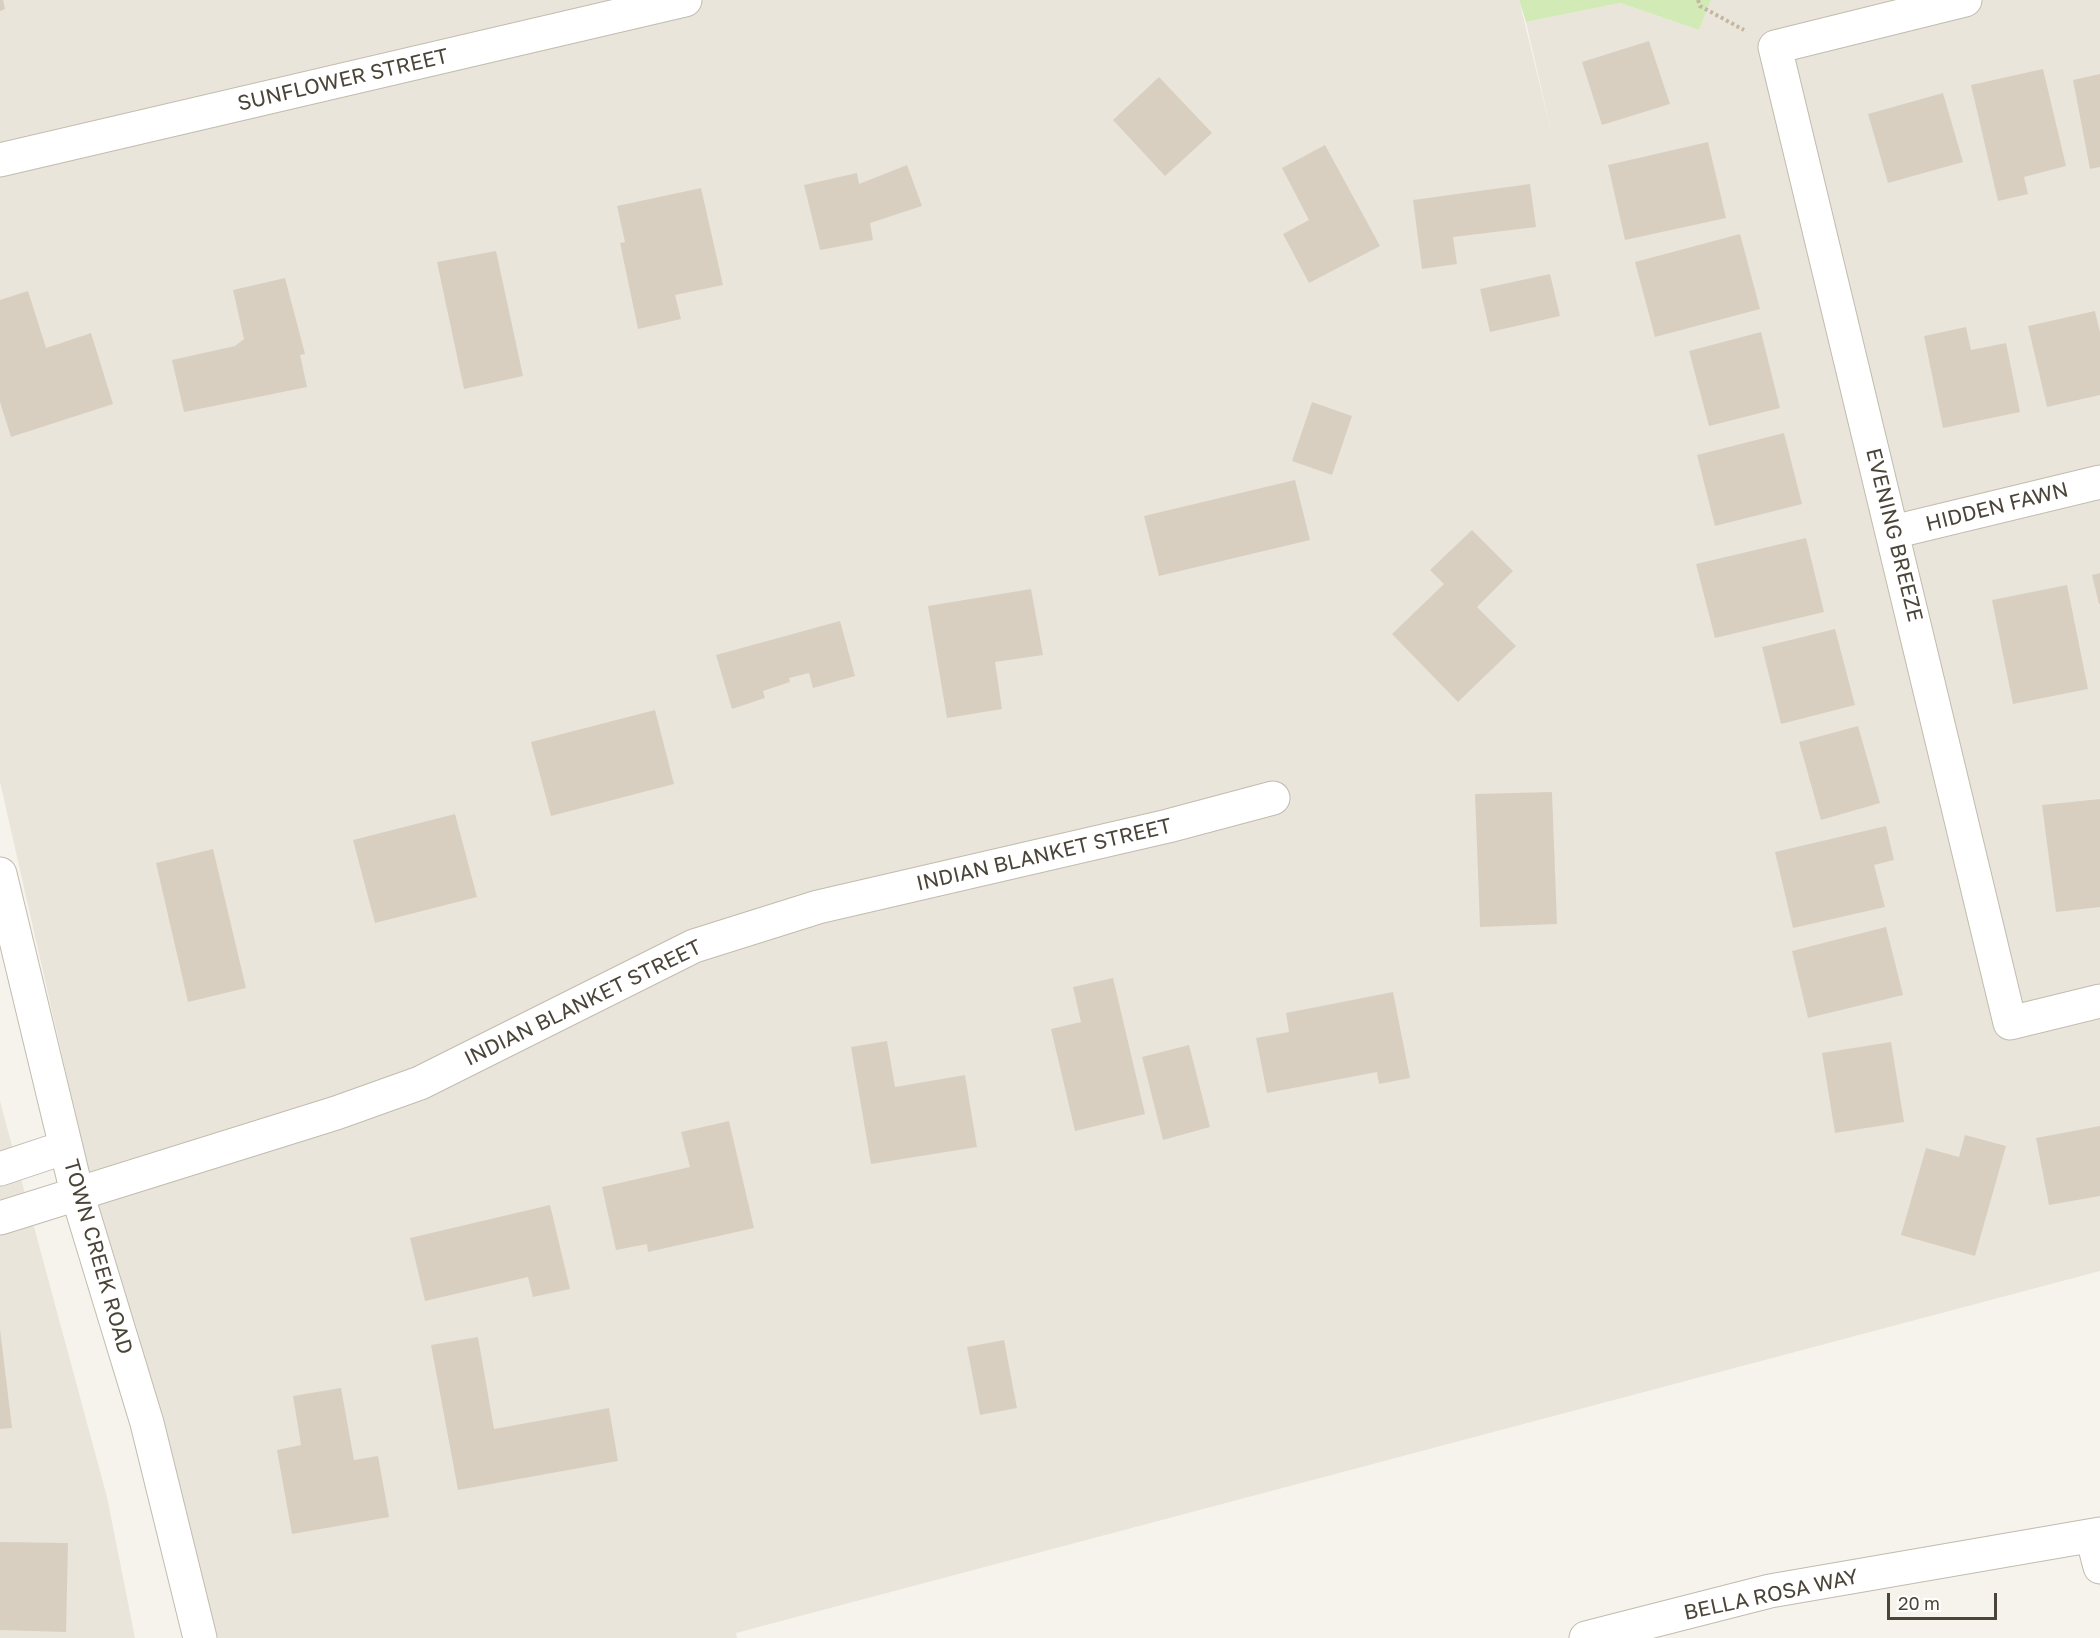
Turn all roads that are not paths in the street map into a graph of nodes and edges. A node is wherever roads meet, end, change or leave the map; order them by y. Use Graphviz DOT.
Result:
graph roads {
  1 [pos="685,0"];
  2 [pos="1965,0"];
  3 [pos="0,160"];
  4 [pos="2100,482"];
  5 [pos="1893,532"];
  6 [pos="1273,798"];
  7 [pos="0,874"];
  8 [pos="2100,1001"];
  9 [pos="66,1147"];
  10 [pos="0,1168"];
  11 [pos="77,1193"];
  12 [pos="0,1218"];
  13 [pos="2096,1535"];
  14 [pos="2100,1567"];
  15 [pos="200,1638"];
  16 [pos="1586,1638"];
  1 -- 3 [label="street, SUNFLOWER STREET"];
  2 -- 5 [label="street, EVENING BREEZE"];
  4 -- 5 [label="street, HIDDEN FAWN"];
  5 -- 8 [label="street, EVENING BREEZE"];
  6 -- 11 [label="street, INDIAN BLANKET STREET"];
  7 -- 9 [label="street, TOWN CREEK ROAD"];
  9 -- 10 [label="street"];
  9 -- 11 [label="street, TOWN CREEK ROAD"];
  11 -- 12 [label="street, INDIAN BLANKET STREET"];
  11 -- 15 [label="street, TOWN CREEK ROAD"];
  13 -- 14 [label="street"];
  13 -- 16 [label="street, BELLA ROSA WAY"];
}
